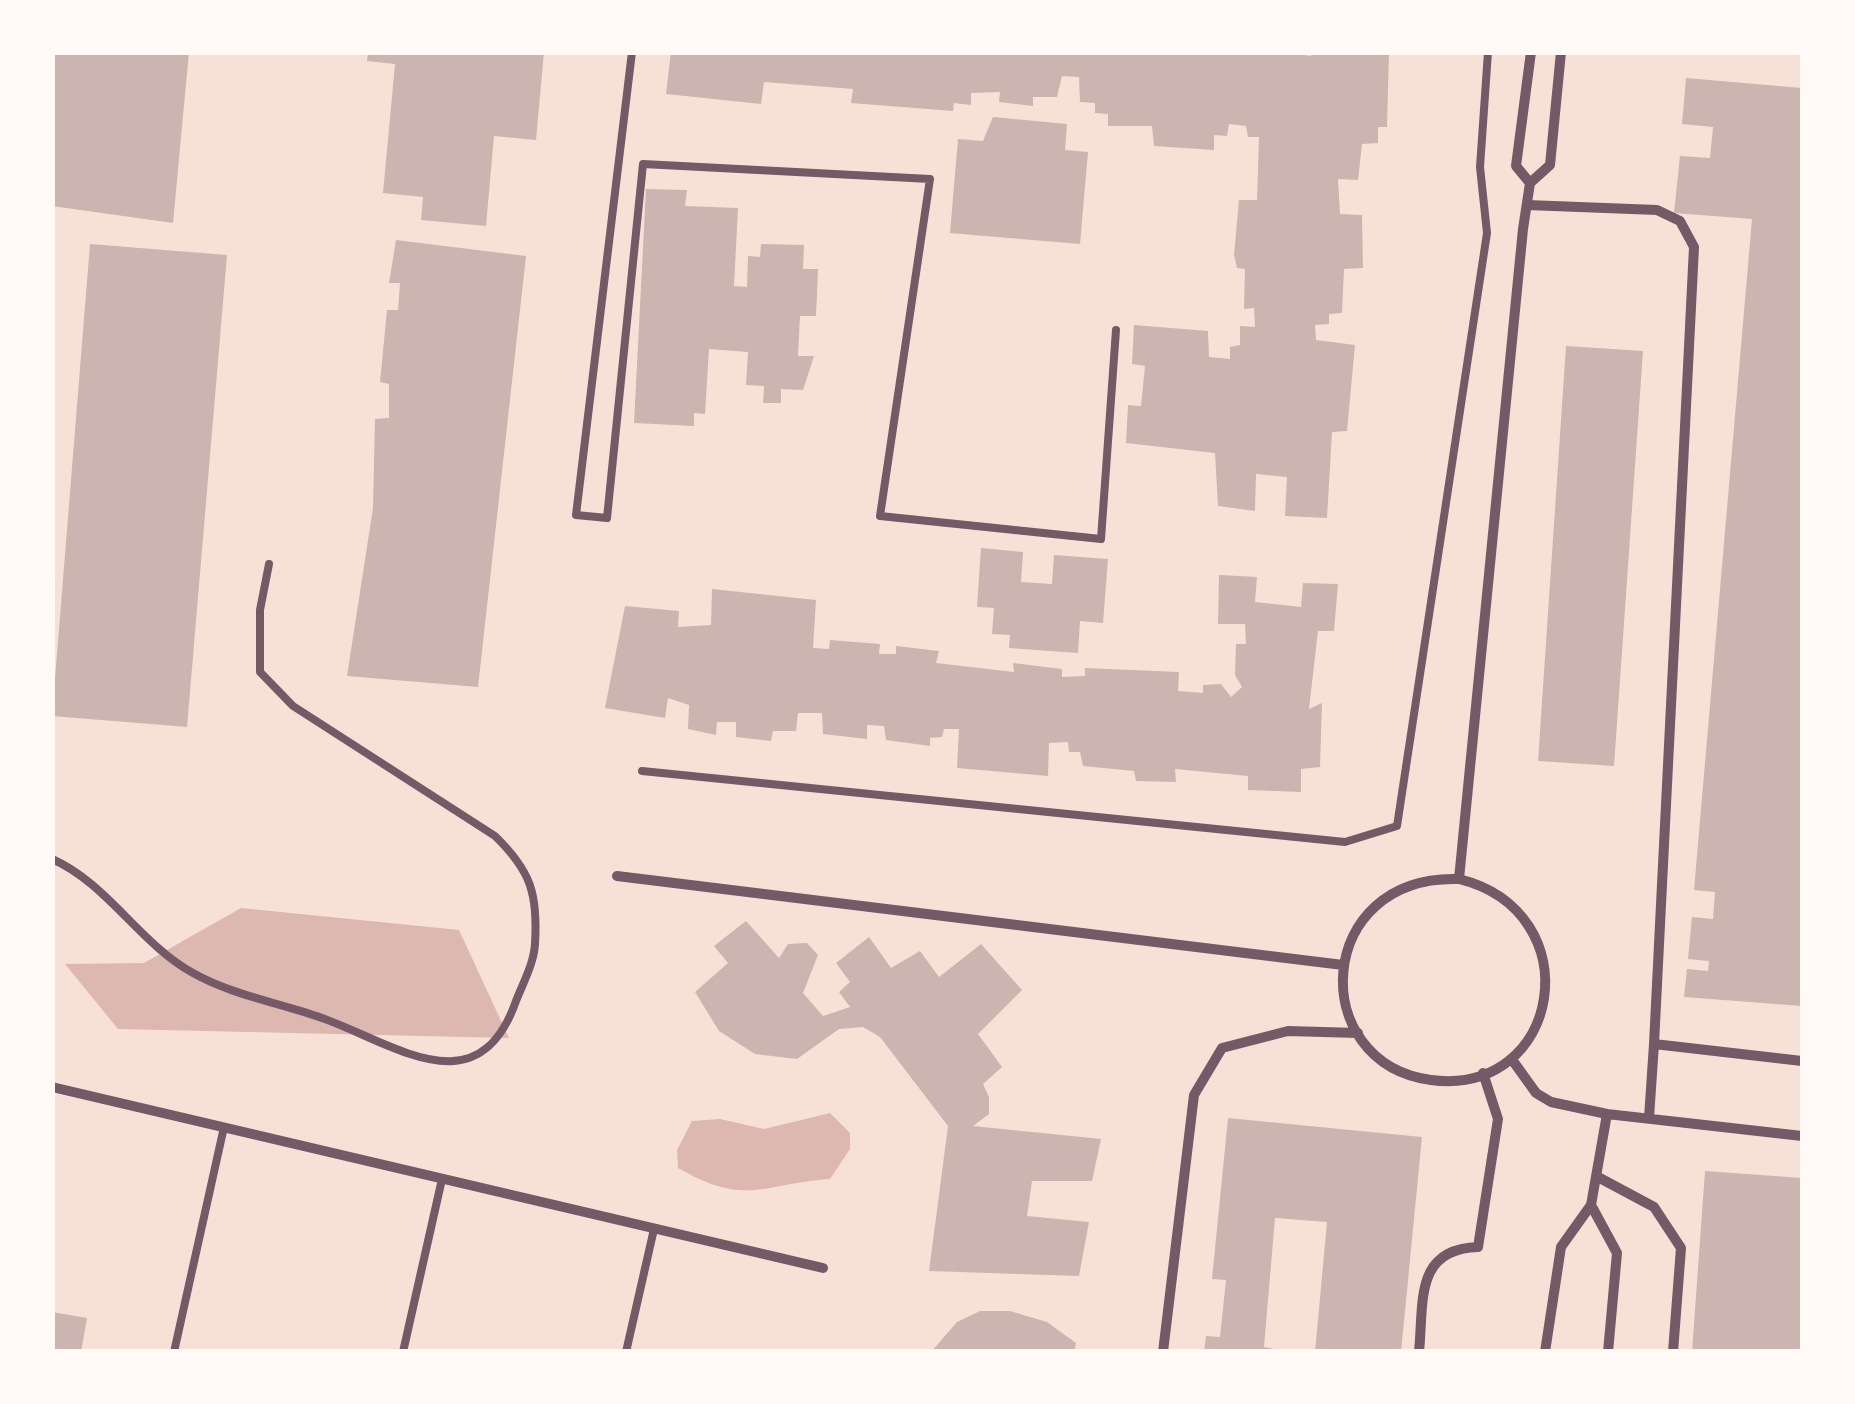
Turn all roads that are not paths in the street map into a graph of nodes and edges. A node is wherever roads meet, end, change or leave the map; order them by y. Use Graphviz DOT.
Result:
graph roads {
  1 [pos="632,52"];
  2 [pos="1488,52"];
  3 [pos="1531,52"];
  4 [pos="1560,52"];
  5 [pos="620,156"];
  6 [pos="643,164"];
  7 [pos="1530,183"];
  8 [pos="1527,205"];
  9 [pos="1116,330"];
  10 [pos="269,564"];
  11 [pos="642,771"];
  12 [pos="52,859"];
  13 [pos="616,876"];
  14 [pos="1459,879"];
  15 [pos="1343,965"];
  16 [pos="1358,1033"];
  17 [pos="1654,1044"];
  18 [pos="1512,1061"];
  19 [pos="1802,1061"];
  20 [pos="1482,1073"];
  21 [pos="52,1087"];
  22 [pos="1607,1114"];
  23 [pos="1648,1118"];
  24 [pos="224,1128"];
  25 [pos="1802,1136"];
  26 [pos="1596,1176"];
  27 [pos="442,1179"];
  28 [pos="1591,1204"];
  29 [pos="654,1229"];
  30 [pos="822,1268"];
  31 [pos="174,1352"];
  32 [pos="402,1352"];
  33 [pos="626,1352"];
  34 [pos="1164,1352"];
  35 [pos="1419,1352"];
  36 [pos="1545,1352"];
  37 [pos="1608,1352"];
  38 [pos="1673,1352"];
  1 -- 5 [label="lane"];
  2 -- 11 [label="lane"];
  3 -- 7 [label="street"];
  4 -- 7 [label="street"];
  5 -- 6 [label="lane"];
  5 -- 6 [label="lane"];
  6 -- 9 [label="lane"];
  7 -- 8 [label="street"];
  8 -- 14 [label="street"];
  8 -- 17 [label="street"];
  10 -- 12 [label="lane"];
  13 -- 15 [label="street"];
  14 -- 15 [label="street"];
  14 -- 18 [label="street"];
  15 -- 16 [label="street"];
  16 -- 20 [label="street"];
  16 -- 34 [label="street"];
  17 -- 19 [label="street"];
  17 -- 23 [label="street"];
  18 -- 20 [label="street"];
  18 -- 22 [label="street"];
  20 -- 35 [label="street"];
  21 -- 24 [label="street"];
  22 -- 23 [label="street"];
  22 -- 26 [label="street"];
  23 -- 25 [label="street"];
  24 -- 27 [label="street"];
  24 -- 31 [label="lane"];
  26 -- 28 [label="street"];
  26 -- 38 [label="street"];
  27 -- 29 [label="street"];
  27 -- 32 [label="lane"];
  28 -- 36 [label="street"];
  28 -- 37 [label="street"];
  29 -- 30 [label="street"];
  29 -- 33 [label="lane"];
}
